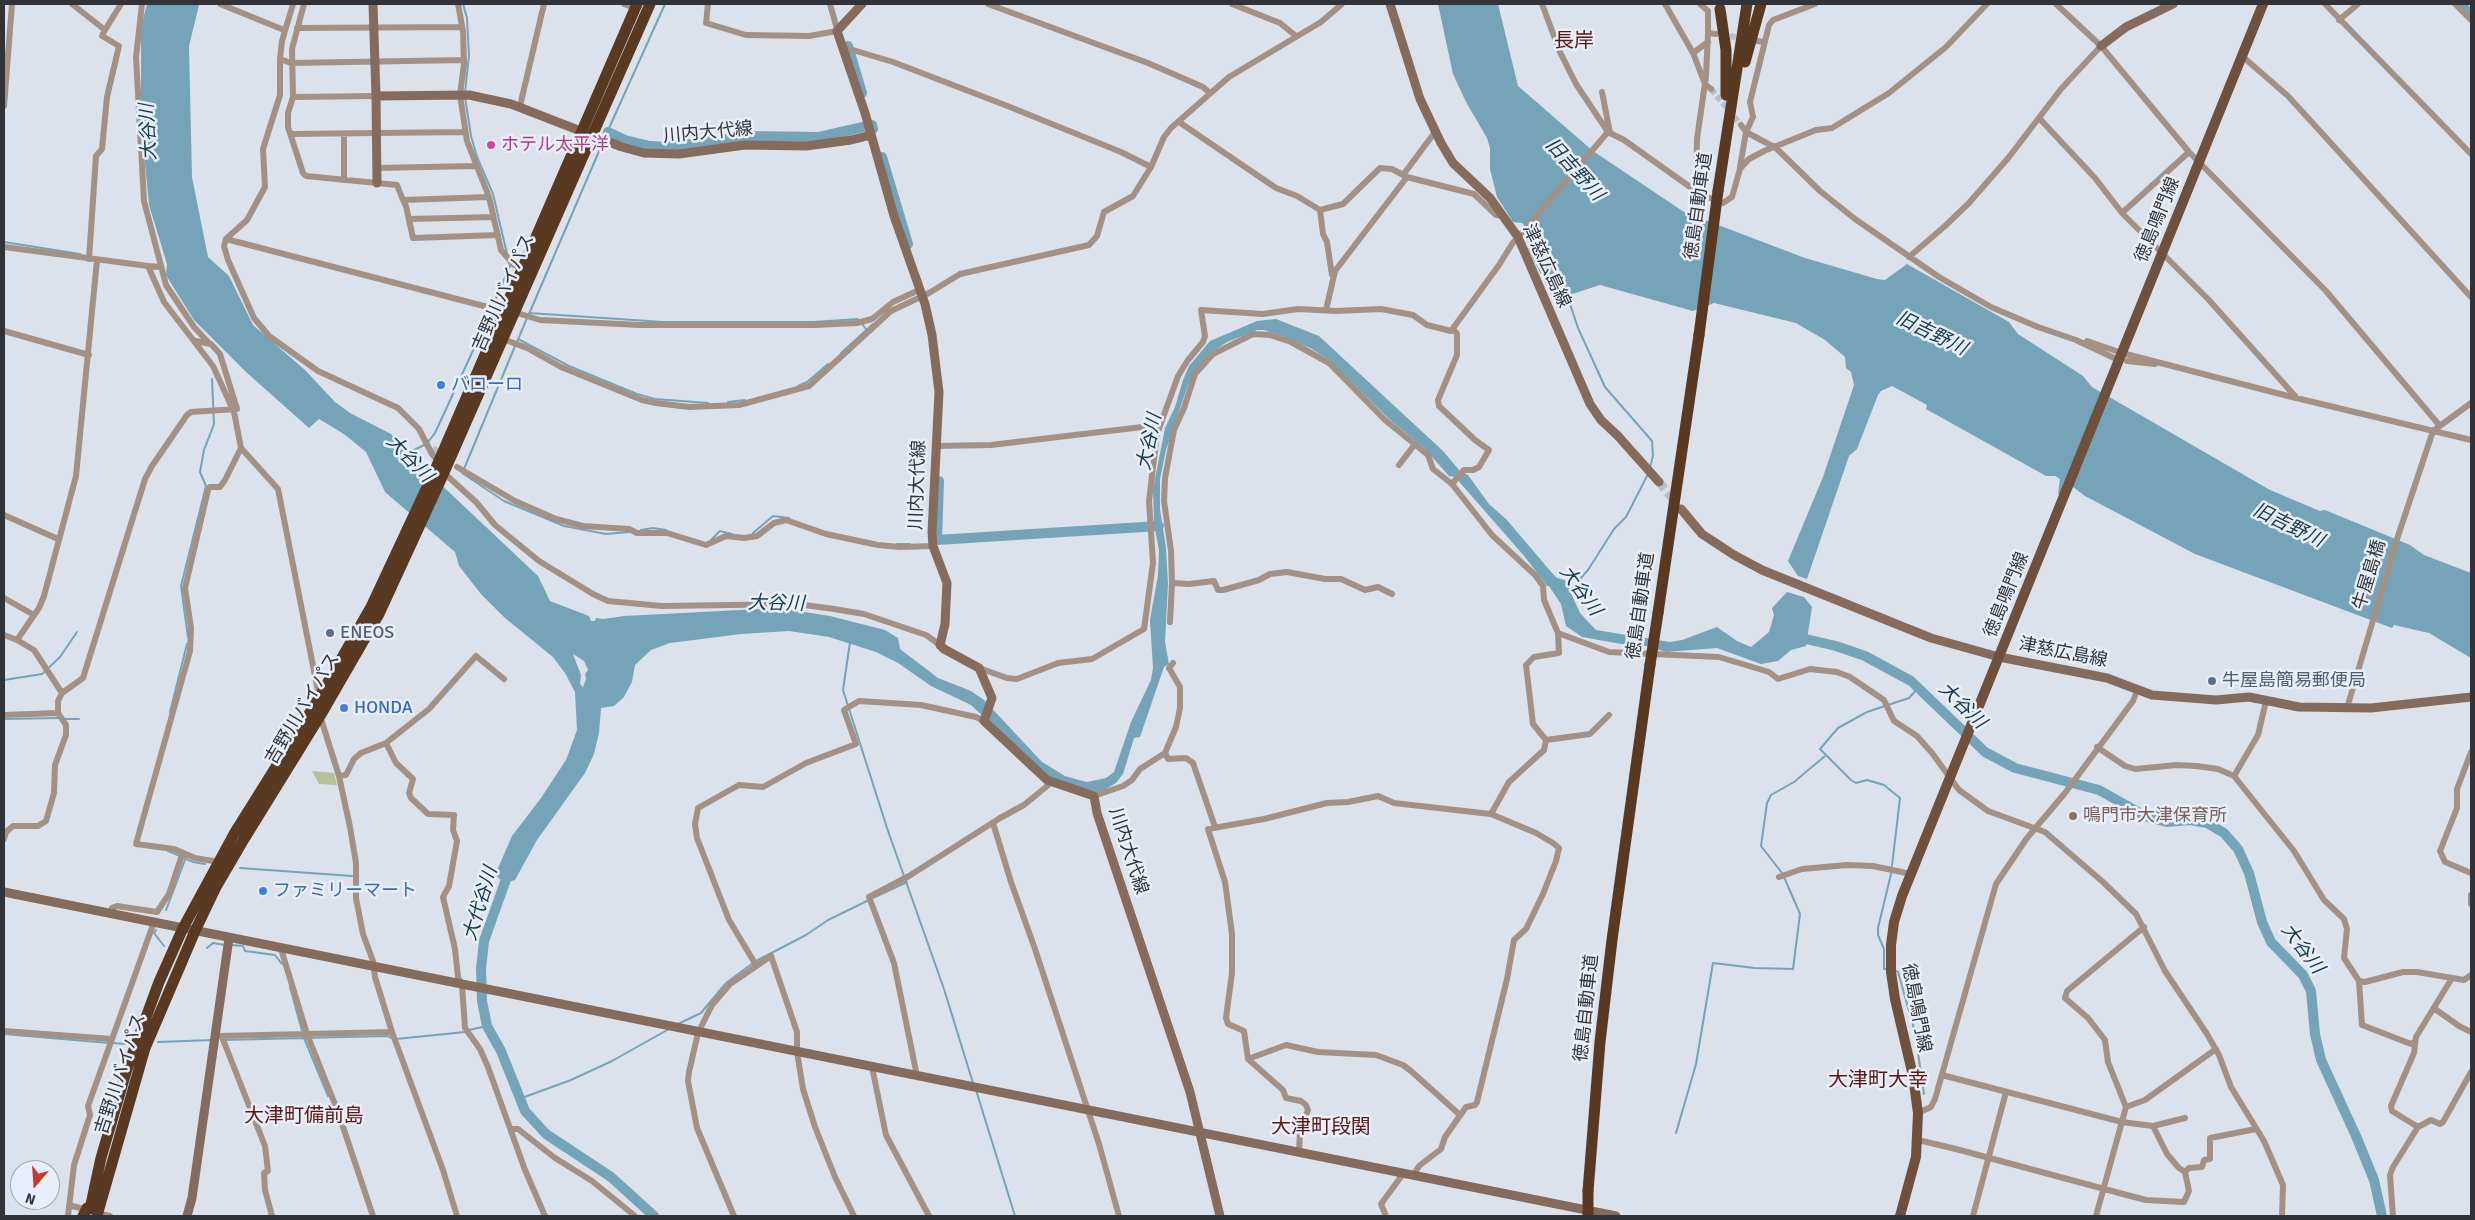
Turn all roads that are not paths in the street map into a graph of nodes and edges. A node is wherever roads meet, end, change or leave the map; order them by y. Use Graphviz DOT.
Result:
graph roads {
  1 [pos="12,4"];
  2 [pos="72,4"];
  3 [pos="121,4"];
  4 [pos="142,4"];
  5 [pos="220,4"];
  6 [pos="293,4"];
  7 [pos="304,4"];
  8 [pos="373,4"];
  9 [pos="458,4"];
  10 [pos="544,4"];
  11 [pos="624,4"];
  12 [pos="650,4"];
  13 [pos="708,4"];
  14 [pos="830,4"];
  15 [pos="862,4"];
  16 [pos="988,4"];
  17 [pos="1232,4"];
  18 [pos="1342,4"];
  19 [pos="1390,4"];
  20 [pos="1542,4"];
  21 [pos="1665,4"];
  22 [pos="1700,4"];
  23 [pos="1747,4"];
  24 [pos="1761,4"];
  25 [pos="1815,4"];
  26 [pos="1986,4"];
  27 [pos="2056,4"];
  28 [pos="2173,4"];
  29 [pos="2263,4"];
  30 [pos="2325,4"];
  31 [pos="2358,4"];
  32 [pos="2455,4"];
  33 [pos="636,6"];
  34 [pos="1720,9"];
  35 [pos="2339,20"];
  36 [pos="2471,20"];
  37 [pos="462,27"];
  38 [pos="298,28"];
  39 [pos="374,28"];
  40 [pos="104,30"];
  41 [pos="284,30"];
  42 [pos="837,30"];
  43 [pos="1708,32"];
  44 [pos="1716,34"];
  45 [pos="1296,36"];
  46 [pos="1757,40"];
  47 [pos="1708,42"];
  48 [pos="1764,42"];
  49 [pos="2101,46"];
  50 [pos="848,49"];
  51 [pos="1693,53"];
  52 [pos="2242,56"];
  53 [pos="280,59"];
  54 [pos="464,60"];
  55 [pos="376,61"];
  56 [pos="291,63"];
  57 [pos="1705,84"];
  58 [pos="1711,89"];
  59 [pos="1602,92"];
  60 [pos="1210,93"];
  61 [pos="464,95"];
  62 [pos="376,96"];
  63 [pos="293,97"];
  64 [pos="1732,98"];
  65 [pos="4,106"];
  66 [pos="520,106"];
  67 [pos="2039,118"];
  68 [pos="1179,122"];
  69 [pos="1741,125"];
  70 [pos="581,130"];
  71 [pos="466,132"];
  72 [pos="1435,132"];
  73 [pos="1746,132"];
  74 [pos="376,133"];
  75 [pos="1609,133"];
  76 [pos="291,134"];
  77 [pos="344,134"];
  78 [pos="871,135"];
  79 [pos="595,136"];
  80 [pos="1776,148"];
  81 [pos="2190,152"];
  82 [pos="2471,154"];
  83 [pos="2199,160"];
  84 [pos="1147,165"];
  85 [pos="475,166"];
  86 [pos="376,168"];
  87 [pos="1740,168"];
  88 [pos="1405,176"];
  89 [pos="344,180"];
  90 [pos="377,183"];
  91 [pos="1719,186"];
  92 [pos="1694,190"];
  93 [pos="489,197"];
  94 [pos="403,200"];
  95 [pos="1320,210"];
  96 [pos="2122,213"];
  97 [pos="1503,216"];
  98 [pos="493,217"];
  99 [pos="409,219"];
  100 [pos="498,236"];
  101 [pos="1518,237"];
  102 [pos="226,239"];
  103 [pos="4,247"];
  104 [pos="2162,251"];
  105 [pos="1909,257"];
  106 [pos="89,259"];
  107 [pos="97,260"];
  108 [pos="148,266"];
  109 [pos="161,267"];
  110 [pos="518,267"];
  111 [pos="1332,275"];
  112 [pos="922,293"];
  113 [pos="2471,297"];
  114 [pos="1326,310"];
  115 [pos="504,311"];
  116 [pos="1454,330"];
  117 [pos="4,331"];
  118 [pos="506,340"];
  119 [pos="196,341"];
  120 [pos="210,344"];
  121 [pos="89,355"];
  122 [pos="2121,357"];
  123 [pos="2295,396"];
  124 [pos="2471,404"];
  125 [pos="232,409"];
  126 [pos="413,422"];
  127 [pos="1159,424"];
  128 [pos="2440,426"];
  129 [pos="2433,430"];
  130 [pos="2471,440"];
  131 [pos="1415,444"];
  132 [pos="935,446"];
  133 [pos="241,448"];
  134 [pos="433,448"];
  135 [pos="1400,465"];
  136 [pos="457,467"];
  137 [pos="440,470"];
  138 [pos="1454,482"];
  139 [pos="1659,482"];
  140 [pos="1681,509"];
  141 [pos="4,515"];
  142 [pos="58,539"];
  143 [pos="933,546"];
  144 [pos="1172,583"];
  145 [pos="1392,594"];
  146 [pos="4,598"];
  147 [pos="34,615"];
  148 [pos="1170,622"];
  149 [pos="1558,633"];
  150 [pos="4,635"];
  151 [pos="18,640"];
  152 [pos="940,645"];
  153 [pos="1999,657"];
  154 [pos="1173,663"];
  155 [pos="979,668"];
  156 [pos="504,679"];
  157 [pos="2137,691"];
  158 [pos="62,693"];
  159 [pos="2471,697"];
  160 [pos="2266,701"];
  161 [pos="319,707"];
  162 [pos="2347,708"];
  163 [pos="58,713"];
  164 [pos="4,715"];
  165 [pos="1609,715"];
  166 [pos="984,720"];
  167 [pos="1546,740"];
  168 [pos="386,743"];
  169 [pos="2097,747"];
  170 [pos="2471,752"];
  171 [pos="1165,753"];
  172 [pos="339,776"];
  173 [pos="2234,776"];
  174 [pos="1950,778"];
  175 [pos="1052,782"];
  176 [pos="1098,796"];
  177 [pos="1491,814"];
  178 [pos="993,823"];
  179 [pos="1215,827"];
  180 [pos="2036,827"];
  181 [pos="4,839"];
  182 [pos="183,856"];
  183 [pos="219,862"];
  184 [pos="2471,873"];
  185 [pos="1911,874"];
  186 [pos="1782,876"];
  187 [pos="4,892"];
  188 [pos="2471,895"];
  189 [pos="2471,904"];
  190 [pos="111,913"];
  191 [pos="154,922"];
  192 [pos="2144,927"];
  193 [pos="183,928"];
  194 [pos="195,931"];
  195 [pos="229,938"];
  196 [pos="281,949"];
  197 [pos="756,965"];
  198 [pos="374,968"];
  199 [pos="2471,975"];
  200 [pos="2452,978"];
  201 [pos="2359,981"];
  202 [pos="465,986"];
  203 [pos="2435,1008"];
  204 [pos="4,1030"];
  205 [pos="392,1032"];
  206 [pos="2471,1032"];
  207 [pos="698,1033"];
  208 [pos="307,1034"];
  209 [pos="219,1036"];
  210 [pos="112,1040"];
  211 [pos="2414,1042"];
  212 [pos="2216,1049"];
  213 [pos="797,1052"];
  214 [pos="1248,1059"];
  215 [pos="872,1067"];
  216 [pos="2471,1072"];
  217 [pos="1942,1075"];
  218 [pos="917,1076"];
  219 [pos="2006,1092"];
  220 [pos="2126,1108"];
  221 [pos="1088,1111"];
  222 [pos="1918,1113"];
  223 [pos="1460,1115"];
  224 [pos="2185,1118"];
  225 [pos="2122,1122"];
  226 [pos="2152,1126"];
  227 [pos="2418,1127"];
  228 [pos="511,1129"];
  229 [pos="2256,1129"];
  230 [pos="1200,1133"];
  231 [pos="1918,1140"];
  232 [pos="1299,1153"];
  233 [pos="1989,1158"];
  234 [pos="2186,1172"];
  235 [pos="1408,1175"];
  236 [pos="2103,1189"];
  237 [pos="69,1205"];
  238 [pos="95,1214"];
  239 [pos="68,1216"];
  240 [pos="187,1216"];
  241 [pos="272,1216"];
  242 [pos="373,1216"];
  243 [pos="457,1216"];
  244 [pos="545,1216"];
  245 [pos="635,1216"];
  246 [pos="734,1216"];
  247 [pos="854,1216"];
  248 [pos="929,1216"];
  249 [pos="1119,1216"];
  250 [pos="1220,1216"];
  251 [pos="1386,1216"];
  252 [pos="1588,1216"];
  253 [pos="1616,1216"];
  254 [pos="1900,1216"];
  255 [pos="1973,1216"];
  256 [pos="2096,1216"];
  257 [pos="2282,1216"];
  258 [pos="2393,1216"];
  1 -- 65 [label="street"];
  2 -- 40 [label="street"];
  3 -- 40 [label="street"];
  4 -- 109 [label="street"];
  5 -- 41 [label="street"];
  6 -- 41 [label="street"];
  7 -- 38 [label="street"];
  8 -- 39 [label="main road"];
  9 -- 37 [label="street"];
  10 -- 66 [label="street"];
  11 -- 33 [label="street"];
  12 -- 79 [label="highway, 吉野川バイパス"];
  13 -- 42 [label="street"];
  14 -- 42 [label="street"];
  15 -- 42 [label="main road"];
  16 -- 60 [label="street"];
  17 -- 45 [label="street"];
  18 -- 45 [label="street"];
  19 -- 72 [label="main road, 津慈広島線"];
  20 -- 75 [label="street"];
  21 -- 51 [label="street"];
  22 -- 43 [label="street"];
  23 -- 64 [label="highway, 徳島自動車道"];
  24 -- 64 [label="highway"];
  25 -- 48 [label="street"];
  26 -- 80 [label="street"];
  27 -- 49 [label="street"];
  28 -- 49 [label="main road"];
  29 -- 52 [label="main road, 徳島鳴門線"];
  30 -- 35 [label="street"];
  31 -- 35 [label="street"];
  32 -- 36 [label="street"];
  33 -- 70 [label="highway, 吉野川バイパス"];
  34 -- 91 [label="highway"];
  35 -- 82 [label="street"];
  37 -- 39 [label="street"];
  37 -- 54 [label="street"];
  38 -- 39 [label="street"];
  38 -- 56 [label="street"];
  39 -- 55 [label="main road"];
  40 -- 106 [label="street"];
  41 -- 53 [label="street"];
  42 -- 50 [label="main road, 川内大代線"];
  43 -- 44 [label="street"];
  43 -- 47 [label="street"];
  45 -- 60 [label="street"];
  46 -- 48 [label="street"];
  47 -- 51 [label="street"];
  47 -- 57 [label="street"];
  48 -- 73 [label="street"];
  49 -- 67 [label="street"];
  49 -- 81 [label="street"];
  50 -- 78 [label="main road, 川内大代線"];
  50 -- 84 [label="street"];
  51 -- 57 [label="street"];
  52 -- 83 [label="main road, 徳島鳴門線"];
  52 -- 113 [label="street"];
  53 -- 56 [label="street"];
  53 -- 102 [label="street"];
  54 -- 55 [label="street"];
  54 -- 61 [label="street"];
  55 -- 56 [label="street"];
  55 -- 62 [label="main road"];
  56 -- 63 [label="street"];
  57 -- 58 [label="street"];
  57 -- 92 [label="street"];
  59 -- 75 [label="street"];
  60 -- 68 [label="street"];
  61 -- 62 [label="main road, 川内大代線"];
  61 -- 66 [label="main road, 川内大代線"];
  61 -- 71 [label="street"];
  62 -- 63 [label="street"];
  62 -- 74 [label="main road"];
  63 -- 76 [label="street"];
  64 -- 91 [label="highway, 徳島自動車道"];
  66 -- 70 [label="main road, 川内大代線"];
  67 -- 96 [label="street"];
  67 -- 105 [label="street"];
  68 -- 84 [label="street"];
  68 -- 95 [label="street"];
  69 -- 73 [label="street"];
  70 -- 79 [label="main road, 川内大代線"];
  70 -- 110 [label="highway, 吉野川バイパス"];
  71 -- 74 [label="street"];
  71 -- 85 [label="street"];
  72 -- 88 [label="street"];
  72 -- 97 [label="main road, 津慈広島線"];
  73 -- 80 [label="street"];
  73 -- 87 [label="street"];
  74 -- 77 [label="street"];
  74 -- 86 [label="main road"];
  75 -- 92 [label="street"];
  75 -- 101 [label="street"];
  76 -- 77 [label="street"];
  76 -- 89 [label="street"];
  77 -- 89 [label="street"];
  78 -- 79 [label="main road, 川内大代線"];
  78 -- 112 [label="main road, 川内大代線"];
  79 -- 115 [label="highway, 吉野川バイパス"];
  80 -- 87 [label="street"];
  80 -- 105 [label="street"];
  81 -- 83 [label="street"];
  81 -- 96 [label="street"];
  83 -- 104 [label="main road, 徳島鳴門線"];
  83 -- 128 [label="street"];
  84 -- 112 [label="street"];
  85 -- 86 [label="street"];
  85 -- 93 [label="street"];
  86 -- 90 [label="main road"];
  87 -- 92 [label="street"];
  88 -- 95 [label="street"];
  88 -- 97 [label="street"];
  88 -- 111 [label="street"];
  89 -- 90 [label="street"];
  90 -- 94 [label="street"];
  91 -- 252 [label="highway, 徳島自動車道, bridge"];
  93 -- 94 [label="street"];
  93 -- 98 [label="street"];
  94 -- 99 [label="street"];
  95 -- 111 [label="street"];
  96 -- 104 [label="street"];
  97 -- 101 [label="main road, 津慈広島線"];
  98 -- 99 [label="street"];
  98 -- 100 [label="street"];
  99 -- 100 [label="street"];
  100 -- 110 [label="street"];
  101 -- 116 [label="street"];
  101 -- 139 [label="main road, 津慈広島線"];
  102 -- 115 [label="street"];
  102 -- 126 [label="street"];
  103 -- 106 [label="street"];
  104 -- 122 [label="main road, 徳島鳴門線"];
  104 -- 123 [label="street"];
  105 -- 122 [label="street"];
  106 -- 107 [label="street"];
  107 -- 108 [label="street"];
  107 -- 121 [label="street"];
  108 -- 109 [label="street"];
  108 -- 119 [label="street"];
  109 -- 120 [label="street"];
  110 -- 115 [label="highway, 吉野川バイパス"];
  111 -- 114 [label="street"];
  112 -- 115 [label="street"];
  112 -- 118 [label="street"];
  112 -- 132 [label="main road, 川内大代線"];
  114 -- 116 [label="street"];
  114 -- 127 [label="street"];
  115 -- 118 [label="highway, 吉野川バイパス"];
  115 -- 137 [label="highway, 吉野川バイパス"];
  116 -- 138 [label="street"];
  117 -- 121 [label="street"];
  118 -- 137 [label="highway, 吉野川バイパス"];
  119 -- 120 [label="street"];
  119 -- 125 [label="street"];
  120 -- 125 [label="street"];
  121 -- 142 [label="street"];
  122 -- 123 [label="street"];
  122 -- 153 [label="main road, 徳島鳴門線"];
  123 -- 129 [label="street"];
  124 -- 128 [label="street"];
  125 -- 133 [label="street"];
  125 -- 158 [label="street"];
  126 -- 134 [label="street"];
  126 -- 137 [label="street"];
  127 -- 132 [label="street"];
  127 -- 155 [label="street"];
  128 -- 129 [label="street"];
  129 -- 130 [label="street"];
  129 -- 162 [label="street, 牛屋島橋"];
  131 -- 135 [label="street"];
  131 -- 138 [label="street"];
  131 -- 144 [label="street"];
  132 -- 143 [label="main road, 川内大代線"];
  133 -- 161 [label="street"];
  133 -- 182 [label="street"];
  136 -- 143 [label="street"];
  137 -- 152 [label="street"];
  137 -- 161 [label="highway, 吉野川バイパス"];
  138 -- 149 [label="street"];
  140 -- 153 [label="main road, 津慈広島線"];
  141 -- 142 [label="street"];
  142 -- 147 [label="street"];
  143 -- 152 [label="main road, 川内大代線"];
  144 -- 145 [label="street"];
  144 -- 148 [label="street"];
  146 -- 147 [label="street"];
  147 -- 151 [label="street"];
  149 -- 167 [label="street"];
  149 -- 174 [label="street"];
  150 -- 151 [label="street"];
  151 -- 158 [label="street"];
  152 -- 155 [label="main road"];
  153 -- 157 [label="main road, 津慈広島線"];
  153 -- 174 [label="main road, 徳島鳴門線"];
  154 -- 171 [label="street"];
  155 -- 166 [label="main road"];
  156 -- 168 [label="street"];
  157 -- 160 [label="main road, 津慈広島線"];
  157 -- 169 [label="street"];
  158 -- 163 [label="street"];
  159 -- 162 [label="main road, 津慈広島線"];
  160 -- 162 [label="main road, 津慈広島線"];
  160 -- 173 [label="street"];
  161 -- 172 [label="street"];
  161 -- 183 [label="highway, 吉野川バイパス"];
  161 -- 194 [label="highway, 吉野川バイパス"];
  163 -- 164 [label="street"];
  163 -- 181 [label="street"];
  165 -- 167 [label="street"];
  166 -- 175 [label="main road, 川内大代線"];
  166 -- 197 [label="street"];
  167 -- 177 [label="street"];
  168 -- 172 [label="street"];
  168 -- 202 [label="street"];
  169 -- 173 [label="street"];
  169 -- 180 [label="street"];
  170 -- 184 [label="street"];
  171 -- 176 [label="street"];
  171 -- 179 [label="street"];
  172 -- 198 [label="street"];
  173 -- 201 [label="street"];
  174 -- 180 [label="street"];
  174 -- 185 [label="main road, 徳島鳴門線"];
  175 -- 176 [label="main road, 川内大代線"];
  175 -- 178 [label="street"];
  176 -- 230 [label="main road, 川内大代線"];
  177 -- 179 [label="street"];
  177 -- 223 [label="street"];
  178 -- 218 [label="street"];
  178 -- 221 [label="street"];
  179 -- 214 [label="street"];
  180 -- 192 [label="street"];
  180 -- 217 [label="street"];
  182 -- 183 [label="street"];
  182 -- 190 [label="street"];
  183 -- 193 [label="highway, 吉野川バイパス"];
  185 -- 186 [label="street"];
  185 -- 222 [label="main road, 徳島鳴門線"];
  187 -- 190 [label="main road"];
  188 -- 189 [label="street"];
  190 -- 191 [label="main road"];
  191 -- 193 [label="main road"];
  191 -- 210 [label="street"];
  192 -- 212 [label="street"];
  192 -- 220 [label="street"];
  193 -- 194 [label="main road"];
  193 -- 238 [label="highway, 吉野川バイパス"];
  194 -- 195 [label="main road"];
  194 -- 238 [label="highway, 吉野川バイパス"];
  195 -- 196 [label="main road"];
  195 -- 209 [label="main road"];
  196 -- 198 [label="main road"];
  196 -- 208 [label="street"];
  197 -- 207 [label="street"];
  197 -- 213 [label="street"];
  198 -- 202 [label="main road"];
  198 -- 205 [label="street"];
  199 -- 200 [label="street"];
  200 -- 201 [label="street"];
  200 -- 203 [label="street"];
  201 -- 211 [label="street"];
  202 -- 207 [label="main road"];
  202 -- 228 [label="street"];
  203 -- 206 [label="street"];
  203 -- 211 [label="street"];
  204 -- 210 [label="street"];
  205 -- 208 [label="street"];
  205 -- 243 [label="street"];
  207 -- 213 [label="main road"];
  207 -- 246 [label="street"];
  208 -- 209 [label="street"];
  208 -- 242 [label="street"];
  209 -- 240 [label="main road"];
  209 -- 241 [label="street"];
  210 -- 237 [label="street"];
  211 -- 227 [label="street"];
  212 -- 220 [label="street"];
  212 -- 229 [label="street"];
  213 -- 215 [label="main road"];
  213 -- 247 [label="street"];
  214 -- 223 [label="street"];
  214 -- 232 [label="street"];
  215 -- 218 [label="main road"];
  215 -- 248 [label="street"];
  216 -- 227 [label="street"];
  217 -- 219 [label="street"];
  217 -- 222 [label="street"];
  218 -- 221 [label="main road"];
  219 -- 225 [label="street"];
  219 -- 233 [label="street"];
  220 -- 225 [label="street"];
  221 -- 230 [label="main road"];
  221 -- 249 [label="street"];
  222 -- 231 [label="main road, 徳島鳴門線"];
  223 -- 235 [label="street"];
  224 -- 226 [label="street"];
  225 -- 226 [label="street"];
  225 -- 236 [label="street"];
  226 -- 234 [label="street"];
  227 -- 258 [label="street"];
  228 -- 244 [label="street"];
  228 -- 245 [label="street"];
  229 -- 234 [label="street"];
  229 -- 257 [label="street"];
  230 -- 232 [label="main road"];
  230 -- 250 [label="main road, 川内大代線"];
  231 -- 233 [label="street"];
  231 -- 254 [label="main road, 徳島鳴門線"];
  232 -- 235 [label="main road"];
  233 -- 236 [label="street"];
  233 -- 255 [label="street"];
  234 -- 236 [label="street"];
  235 -- 251 [label="street"];
  235 -- 253 [label="main road"];
  236 -- 256 [label="street"];
  237 -- 238 [label="street"];
  237 -- 239 [label="street"];
}
